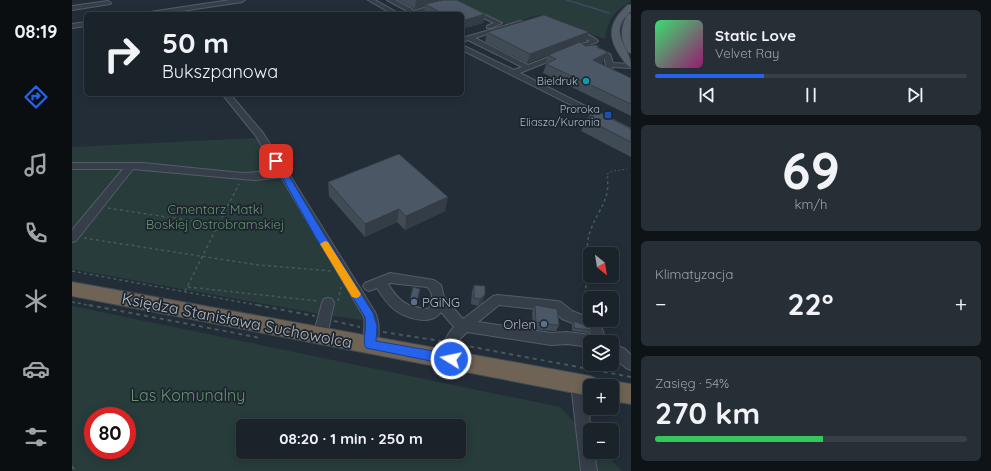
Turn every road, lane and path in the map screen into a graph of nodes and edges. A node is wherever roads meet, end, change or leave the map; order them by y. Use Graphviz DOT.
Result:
graph roads {
  1 [pos="242,0"];
  2 [pos="371,0"];
  3 [pos="390,0"];
  4 [pos="215,2"];
  5 [pos="108,3"];
  6 [pos="443,3"];
  7 [pos="631,6"];
  8 [pos="466,7"];
  9 [pos="72,8"];
  10 [pos="172,12"];
  11 [pos="393,12"];
  12 [pos="413,12"];
  13 [pos="631,16"];
  14 [pos="526,21"];
  15 [pos="84,24"];
  16 [pos="72,26"];
  17 [pos="564,28"];
  18 [pos="464,37"];
  19 [pos="464,48"];
  20 [pos="631,50"];
  21 [pos="610,65"];
  22 [pos="631,65"];
  23 [pos="527,67"];
  24 [pos="537,70"];
  25 [pos="514,73"];
  26 [pos="631,83"];
  27 [pos="228,96"];
  28 [pos="631,132"];
  29 [pos="72,166"];
  30 [pos="130,166"];
  31 [pos="627,169"];
  32 [pos="284,174"];
  33 [pos="243,175"];
  34 [pos="98,206"];
  35 [pos="218,225"];
  36 [pos="73,237"];
  37 [pos="202,257"];
  38 [pos="72,271"];
  39 [pos="335,273"];
  40 [pos="341,284"];
  41 [pos="188,287"];
  42 [pos="72,289"];
  43 [pos="584,291"];
  44 [pos="185,292"];
  45 [pos="438,298"];
  46 [pos="328,303"];
  47 [pos="583,321"];
  48 [pos="323,327"];
  49 [pos="463,327"];
  50 [pos="370,337"];
  51 [pos="583,340"];
  52 [pos="450,351"];
  53 [pos="619,352"];
  54 [pos="631,364"];
  55 [pos="631,377"];
  56 [pos="583,385"];
  57 [pos="583,388"];
  58 [pos="619,391"];
  59 [pos="631,394"];
  60 [pos="72,466"];
  61 [pos="75,471"];
  62 [pos="589,471"];
  1 -- 4 [label="street"];
  2 -- 11 [label="street"];
  3 -- 12 [label="street"];
  4 -- 10 [label="street"];
  5 -- 9 [label="street"];
  6 -- 12 [label="street"];
  7 -- 22 [label="main road"];
  8 -- 18 [label="street"];
  13 -- 20 [label="main road"];
  14 -- 18 [label="street"];
  15 -- 16 [label="street"];
  17 -- 23 [label="street"];
  18 -- 23 [label="street"];
  19 -- 25 [label="street"];
  21 -- 22 [label="street"];
  21 -- 24 [label="street"];
  21 -- 26 [label="street"];
  23 -- 25 [label="street"];
  25 -- 28 [label="street"];
  27 -- 32 [label="street"];
  29 -- 30 [label="street"];
  30 -- 33 [label="street"];
  30 -- 34 [label="street"];
  31 -- 43 [label="path"];
  32 -- 33 [label="street"];
  32 -- 50 [label="street"];
  33 -- 35 [label="path"];
  34 -- 35 [label="path"];
  34 -- 36 [label="street"];
  35 -- 37 [label="path"];
  36 -- 37 [label="path"];
  37 -- 39 [label="path"];
  37 -- 41 [label="path"];
  38 -- 44 [label="path"];
  40 -- 46 [label="path"];
  41 -- 44 [label="path"];
  41 -- 46 [label="path"];
  42 -- 48 [label="highway, Księdza Stanisława Suchowolca"];
  44 -- 48 [label="path"];
  45 -- 45 [label="street"];
  45 -- 49 [label="street"];
  46 -- 48 [label="street"];
  47 -- 49 [label="street"];
  48 -- 50 [label="highway, Księdza Stanisława Suchowolca"];
  48 -- 50 [label="path"];
  49 -- 51 [label="street"];
  49 -- 52 [label="street"];
  50 -- 52 [label="highway, Księdza Stanisława Suchowolca"];
  50 -- 52 [label="path"];
  52 -- 55 [label="path"];
  52 -- 56 [label="highway, Księdza Stanisława Suchowolca"];
  53 -- 54 [label="street"];
  57 -- 62 [label="street"];
  58 -- 59 [label="highway"];
  60 -- 61 [label="path"];
}
